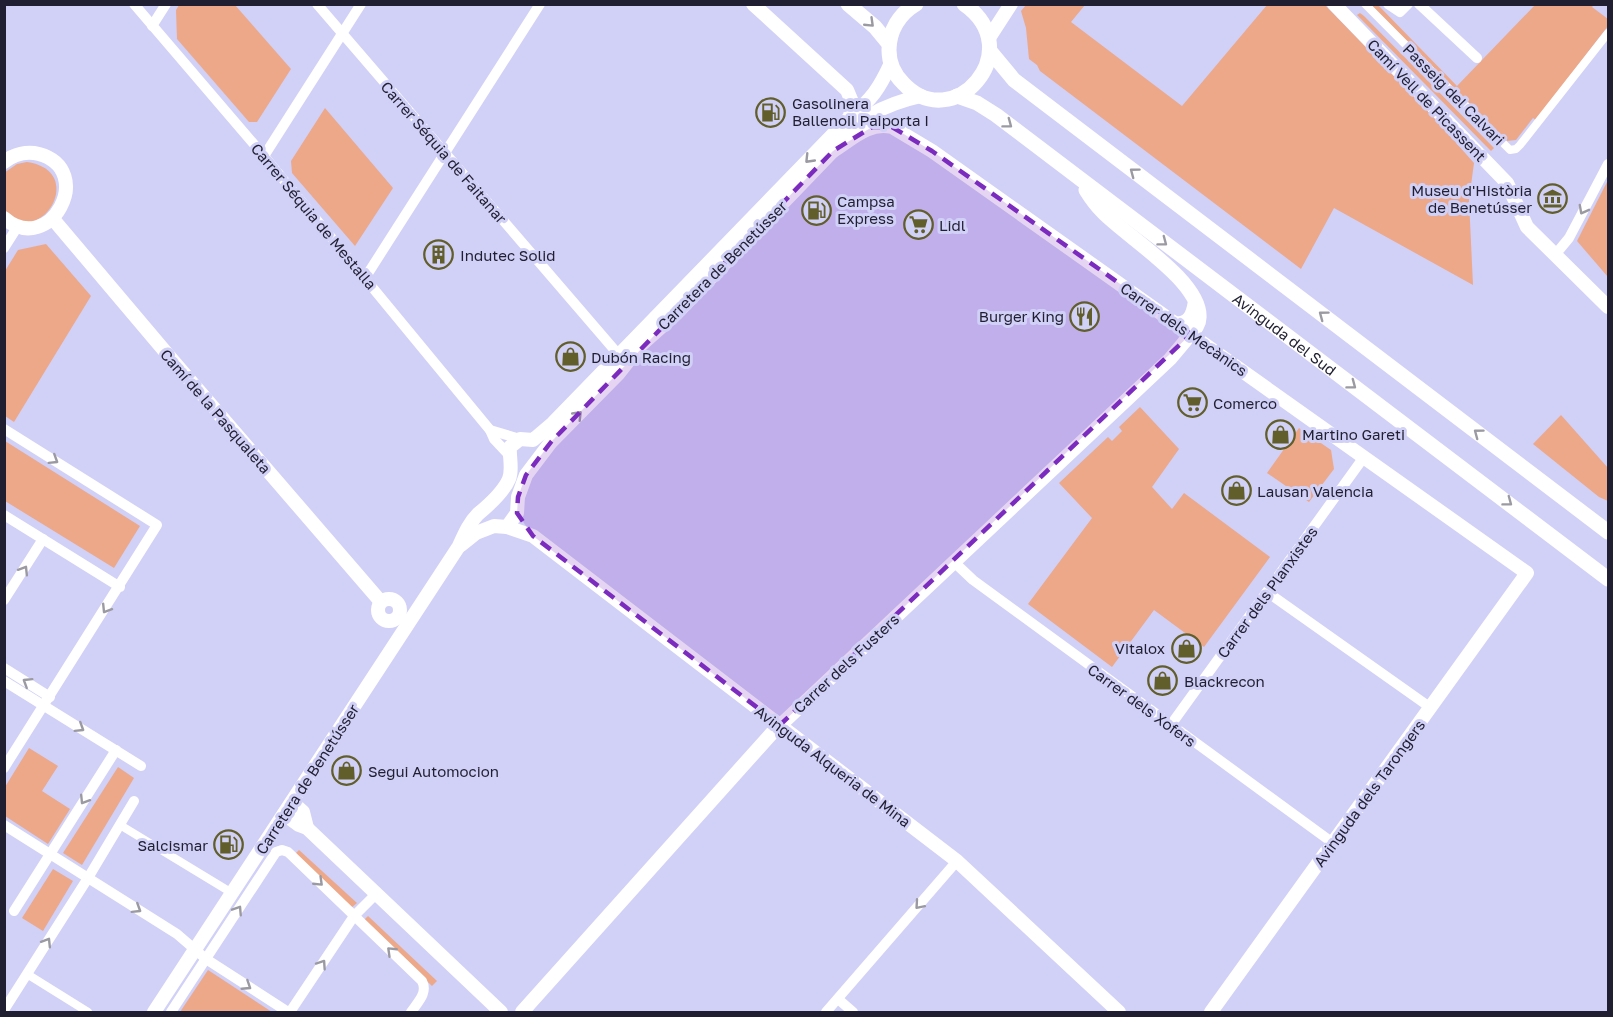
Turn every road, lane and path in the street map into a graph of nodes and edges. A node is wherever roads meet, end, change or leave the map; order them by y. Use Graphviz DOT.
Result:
graph roads {
  1 [pos="166,4"];
  2 [pos="317,4"];
  3 [pos="361,4"];
  4 [pos="540,4"];
  5 [pos="753,4"];
  6 [pos="848,4"];
  7 [pos="916,4"];
  8 [pos="964,4"];
  9 [pos="1011,4"];
  10 [pos="1334,4"];
  11 [pos="1365,4"];
  12 [pos="1388,4"];
  13 [pos="1419,4"];
  14 [pos="139,7"];
  15 [pos="1405,8"];
  16 [pos="152,26"];
  17 [pos="1608,33"];
  18 [pos="343,34"];
  19 [pos="889,44"];
  20 [pos="989,44"];
  21 [pos="1477,58"];
  22 [pos="891,63"];
  23 [pos="921,96"];
  24 [pos="957,96"];
  25 [pos="850,117"];
  26 [pos="833,151"];
  27 [pos="445,153"];
  28 [pos="264,156"];
  29 [pos="4,162"];
  30 [pos="1608,164"];
  31 [pos="1071,172"];
  32 [pos="4,218"];
  33 [pos="53,219"];
  34 [pos="18,226"];
  35 [pos="4,248"];
  36 [pos="1555,255"];
  37 [pos="365,278"];
  38 [pos="1196,302"];
  39 [pos="1608,307"];
  40 [pos="1177,324"];
  41 [pos="1191,334"];
  42 [pos="618,354"];
  43 [pos="4,429"];
  44 [pos="490,430"];
  45 [pos="526,439"];
  46 [pos="509,455"];
  47 [pos="1364,457"];
  48 [pos="538,458"];
  49 [pos="488,507"];
  50 [pos="517,513"];
  51 [pos="4,515"];
  52 [pos="501,526"];
  53 [pos="1608,532"];
  54 [pos="533,536"];
  55 [pos="43,539"];
  56 [pos="459,546"];
  57 [pos="954,562"];
  58 [pos="1527,573"];
  59 [pos="1608,579"];
  60 [pos="120,587"];
  61 [pos="1267,592"];
  62 [pos="4,600"];
  63 [pos="403,620"];
  64 [pos="4,668"];
  65 [pos="4,681"];
  66 [pos="47,701"];
  67 [pos="1431,708"];
  68 [pos="780,725"];
  69 [pos="1170,726"];
  70 [pos="116,750"];
  71 [pos="141,766"];
  72 [pos="4,768"];
  73 [pos="134,801"];
  74 [pos="292,802"];
  75 [pos="284,814"];
  76 [pos="4,825"];
  77 [pos="120,825"];
  78 [pos="307,828"];
  79 [pos="1333,843"];
  80 [pos="50,854"];
  81 [pos="957,861"];
  82 [pos="88,878"];
  83 [pos="232,893"];
  84 [pos="376,894"];
  85 [pos="14,911"];
  86 [pos="354,916"];
  87 [pos="201,954"];
  88 [pos="27,974"];
  89 [pos="838,999"];
  90 [pos="4,1010"];
  91 [pos="88,1012"];
  92 [pos="154,1012"];
  93 [pos="171,1012"];
  94 [pos="289,1012"];
  95 [pos="411,1012"];
  96 [pos="501,1012"];
  97 [pos="522,1012"];
  98 [pos="826,1012"];
  99 [pos="853,1012"];
  100 [pos="1119,1012"];
  101 [pos="1211,1012"];
  1 -- 16 [label="street"];
  2 -- 18 [label="street, Carrer Séquia de Faitanar"];
  3 -- 18 [label="street"];
  4 -- 27 [label="street"];
  5 -- 25 [label="street"];
  6 -- 19 [label="main road, one-way"];
  7 -- 19 [label="main road"];
  8 -- 20 [label="main road"];
  9 -- 20 [label="street"];
  10 -- 36 [label="street, Camí Vell de Picassent"];
  11 -- 17 [label="street, Passeig del Calvari"];
  12 -- 15 [label="street"];
  13 -- 21 [label="street"];
  14 -- 16 [label="street, Carrer Séquia de Mestalla"];
  16 -- 28 [label="street, Carrer Séquia de Mestalla"];
  18 -- 27 [label="street, Carrer Séquia de Faitanar"];
  18 -- 28 [label="street"];
  19 -- 22 [label="main road"];
  20 -- 24 [label="main road"];
  53 -- 20 [label="main road, one-way"];
  22 -- 23 [label="main road"];
  22 -- 25 [label="street, Carretera de Benetússer"];
  23 -- 24 [label="main road"];
  23 -- 26 [label="street, Carretera de Benetússer"];
  24 -- 31 [label="main road, Avinguda del Sud, one-way"];
  25 -- 42 [label="street, Carretera de Benetússer, one-way"];
  26 -- 40 [label="street, Carrer dels Mecànics"];
  48 -- 26 [label="street, Carretera de Benetússer, one-way"];
  27 -- 37 [label="street"];
  27 -- 42 [label="street, Carrer Séquia de Faitanar"];
  28 -- 37 [label="street, Carrer Séquia de Mestalla"];
  29 -- 33 [label="street"];
  30 -- 36 [label="street, one-way"];
  31 -- 38 [label="main road"];
  31 -- 59 [label="main road, Avinguda del Sud, one-way"];
  32 -- 34 [label="street"];
  33 -- 34 [label="street"];
  33 -- 63 [label="street, Camí de la Pasqualeta"];
  34 -- 35 [label="street"];
  36 -- 39 [label="street, Camí Vell de Picassent"];
  37 -- 44 [label="street, Carrer Séquia de Mestalla"];
  38 -- 40 [label="main road"];
  38 -- 41 [label="main road"];
  40 -- 41 [label="street, Carrer dels Mecànics"];
  41 -- 47 [label="street, Carrer dels Mecànics"];
  41 -- 57 [label="street, Carrer dels Fusters"];
  42 -- 45 [label="street, Carretera de Benetússer"];
  43 -- 60 [label="street, one-way"];
  44 -- 45 [label="street"];
  44 -- 46 [label="street, Carrer Séquia de Mestalla"];
  45 -- 46 [label="street, Carretera de Benetússer"];
  45 -- 48 [label="street"];
  46 -- 49 [label="street, Carretera de Benetússer"];
  47 -- 58 [label="street, Carrer dels Mecànics"];
  47 -- 61 [label="street, Carrer dels Planxistes"];
  48 -- 50 [label="street, Carretera de Benetússer"];
  49 -- 52 [label="street"];
  49 -- 56 [label="street, Carretera de Benetússer"];
  50 -- 52 [label="street, Carretera de Benetússer"];
  50 -- 54 [label="street, Avinguda Alqueria de Mina"];
  51 -- 55 [label="street"];
  52 -- 54 [label="street, Avinguda Alqueria de Mina"];
  52 -- 56 [label="street, Carretera de Benetússer"];
  54 -- 68 [label="street, Avinguda Alqueria de Mina"];
  55 -- 60 [label="street"];
  62 -- 55 [label="street, one-way"];
  56 -- 63 [label="street, Carretera de Benetússer"];
  57 -- 68 [label="street, Carrer dels Fusters"];
  57 -- 69 [label="street, Carrer dels Xofers"];
  58 -- 67 [label="street, Avinguda dels Tarongers"];
  60 -- 66 [label="street, one-way"];
  61 -- 67 [label="street"];
  61 -- 69 [label="street, Carrer dels Planxistes"];
  63 -- 74 [label="street, Carretera de Benetússer"];
  66 -- 64 [label="street, one-way"];
  65 -- 66 [label="street"];
  66 -- 70 [label="street, one-way"];
  66 -- 72 [label="street"];
  67 -- 79 [label="street, Avinguda dels Tarongers"];
  68 -- 81 [label="street, Avinguda Alqueria de Mina"];
  68 -- 97 [label="street, Carrer dels Fusters"];
  69 -- 79 [label="street, Carrer dels Xofers"];
  70 -- 71 [label="street"];
  70 -- 80 [label="street, one-way"];
  73 -- 77 [label="street"];
  74 -- 75 [label="street, Carretera de Benetússer"];
  74 -- 78 [label="street"];
  75 -- 78 [label="street"];
  75 -- 83 [label="street, Carretera de Benetússer"];
  76 -- 80 [label="street"];
  77 -- 82 [label="street"];
  77 -- 83 [label="street"];
  78 -- 84 [label="street"];
  79 -- 101 [label="street, Avinguda dels Tarongers"];
  80 -- 82 [label="street"];
  80 -- 85 [label="street"];
  81 -- 89 [label="street, one-way"];
  81 -- 100 [label="street, Avinguda Alqueria de Mina"];
  82 -- 87 [label="street, one-way"];
  88 -- 82 [label="street, one-way"];
  83 -- 87 [label="street, Carretera de Benetússer"];
  84 -- 86 [label="street"];
  84 -- 96 [label="street"];
  87 -- 86 [label="street, Carretera de Benetússer, one-way"];
  94 -- 86 [label="street, one-way"];
  95 -- 86 [label="street, one-way"];
  87 -- 92 [label="street, Carretera de Benetússer"];
  87 -- 93 [label="street, Carretera de Benetússer"];
  87 -- 94 [label="street, one-way"];
  88 -- 90 [label="street"];
  88 -- 91 [label="street"];
  89 -- 98 [label="street"];
  89 -- 99 [label="street"];
}
